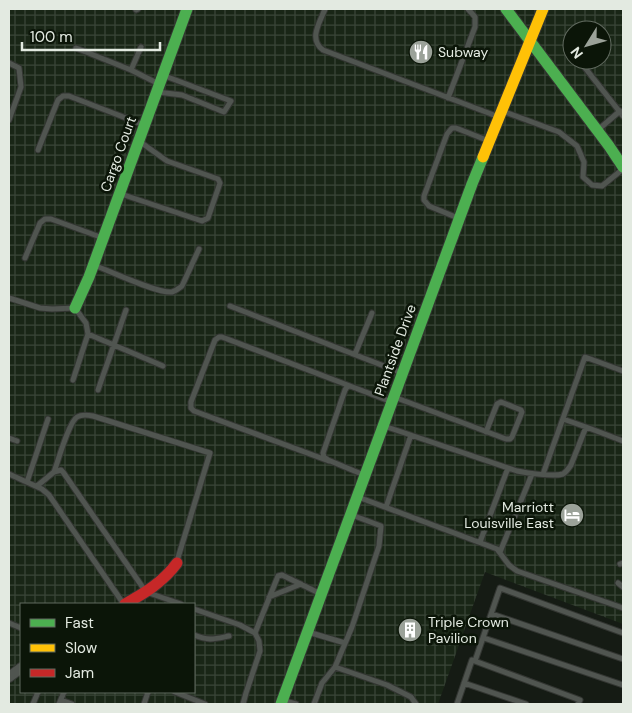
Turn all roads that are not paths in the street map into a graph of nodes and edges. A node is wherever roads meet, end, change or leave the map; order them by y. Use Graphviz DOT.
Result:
graph roads {
  1 [pos="187,9"];
  2 [pos="326,9"];
  3 [pos="468,9"];
  4 [pos="506,9"];
  5 [pos="543,9"];
  6 [pos="530,40"];
  7 [pos="141,47"];
  8 [pos="76,48"];
  9 [pos="9,63"];
  10 [pos="131,70"];
  11 [pos="587,70"];
  12 [pos="160,84"];
  13 [pos="448,98"];
  14 [pos="500,114"];
  15 [pos="621,114"];
  16 [pos="9,120"];
  17 [pos="145,125"];
  18 [pos="597,130"];
  19 [pos="139,141"];
  20 [pos="490,141"];
  21 [pos="38,150"];
  22 [pos="623,168"];
  23 [pos="120,194"];
  24 [pos="459,218"];
  25 [pos="103,238"];
  26 [pos="199,249"];
  27 [pos="25,258"];
  28 [pos="93,265"];
  29 [pos="9,298"];
  30 [pos="230,306"];
  31 [pos="75,308"];
  32 [pos="126,310"];
  33 [pos="372,314"];
  34 [pos="88,334"];
  35 [pos="113,344"];
  36 [pos="355,354"];
  37 [pos="163,366"];
  38 [pos="623,371"];
  39 [pos="403,373"];
  40 [pos="73,380"];
  41 [pos="350,386"];
  42 [pos="98,390"];
  43 [pos="393,399"];
  44 [pos="48,419"];
  45 [pos="563,419"];
  46 [pos="384,425"];
  47 [pos="586,427"];
  48 [pos="486,432"];
  49 [pos="411,435"];
  50 [pos="9,438"];
  51 [pos="17,441"];
  52 [pos="623,441"];
  53 [pos="329,461"];
  54 [pos="508,468"];
  55 [pos="54,472"];
  56 [pos="9,474"];
  57 [pos="532,474"];
  58 [pos="543,474"];
  59 [pos="365,475"];
  60 [pos="27,482"];
  61 [pos="37,486"];
  62 [pos="357,497"];
  63 [pos="386,508"];
  64 [pos="351,515"];
  65 [pos="480,542"];
  66 [pos="500,552"];
  67 [pos="177,562"];
  68 [pos="618,583"];
  69 [pos="302,584"];
  70 [pos="623,587"];
  71 [pos="146,592"];
  72 [pos="322,594"];
  73 [pos="269,597"];
  74 [pos="123,603"];
  75 [pos="126,603"];
  76 [pos="179,603"];
  77 [pos="623,607"];
  78 [pos="195,608"];
  79 [pos="492,614"];
  80 [pos="308,632"];
  81 [pos="255,633"];
  82 [pos="623,633"];
  83 [pos="195,635"];
  84 [pos="230,636"];
  85 [pos="484,638"];
  86 [pos="345,643"];
  87 [pos="623,659"];
  88 [pos="476,662"];
  89 [pos="335,667"];
  90 [pos="20,669"];
  91 [pos="9,677"];
  92 [pos="464,683"];
  93 [pos="623,685"];
  94 [pos="178,693"];
  95 [pos="60,702"];
  96 [pos="282,702"];
  97 [pos="72,704"];
  98 [pos="206,704"];
  99 [pos="243,704"];
  100 [pos="296,704"];
  101 [pos="314,704"];
  102 [pos="416,704"];
  103 [pos="457,704"];
  104 [pos="526,704"];
  105 [pos="578,704"];
  1 -- 12 [label="street, Cargo Court"];
  2 -- 13 [label="lane"];
  3 -- 13 [label="lane"];
  4 -- 6 [label="street"];
  5 -- 6 [label="street, Plantside Drive"];
  6 -- 14 [label="street, Plantside Drive"];
  6 -- 18 [label="street"];
  7 -- 10 [label="lane"];
  8 -- 10 [label="lane"];
  9 -- 16 [label="lane"];
  10 -- 12 [label="lane"];
  11 -- 15 [label="lane"];
  12 -- 12 [label="lane"];
  12 -- 17 [label="street, Cargo Court"];
  13 -- 14 [label="lane"];
  14 -- 20 [label="street, Plantside Drive"];
  14 -- 22 [label="lane"];
  15 -- 18 [label="lane"];
  17 -- 19 [label="street, Cargo Court"];
  17 -- 21 [label="lane"];
  18 -- 22 [label="street"];
  19 -- 23 [label="street, Cargo Court"];
  19 -- 23 [label="lane"];
  20 -- 24 [label="street, Plantside Drive"];
  20 -- 24 [label="lane"];
  23 -- 25 [label="street, Cargo Court"];
  24 -- 39 [label="street, Plantside Drive"];
  25 -- 27 [label="lane"];
  25 -- 28 [label="street, Cargo Court"];
  26 -- 28 [label="lane"];
  28 -- 31 [label="street, Cargo Court"];
  29 -- 31 [label="lane"];
  30 -- 36 [label="lane"];
  31 -- 34 [label="lane"];
  32 -- 35 [label="lane"];
  33 -- 36 [label="lane"];
  34 -- 35 [label="lane"];
  34 -- 40 [label="lane"];
  35 -- 37 [label="lane"];
  35 -- 42 [label="lane"];
  36 -- 39 [label="lane"];
  38 -- 45 [label="lane"];
  39 -- 43 [label="street, Plantside Drive"];
  41 -- 43 [label="lane"];
  41 -- 53 [label="lane"];
  41 -- 53 [label="lane"];
  43 -- 46 [label="street, Plantside Drive"];
  43 -- 48 [label="lane"];
  44 -- 60 [label="lane"];
  45 -- 47 [label="lane"];
  45 -- 58 [label="lane"];
  46 -- 49 [label="lane"];
  46 -- 59 [label="street, Plantside Drive"];
  47 -- 52 [label="lane"];
  47 -- 58 [label="lane"];
  48 -- 48 [label="lane"];
  49 -- 54 [label="lane"];
  49 -- 63 [label="lane"];
  50 -- 51 [label="lane"];
  53 -- 59 [label="lane"];
  54 -- 57 [label="lane"];
  54 -- 65 [label="lane"];
  55 -- 61 [label="lane"];
  55 -- 67 [label="lane"];
  55 -- 71 [label="lane"];
  56 -- 60 [label="lane"];
  57 -- 58 [label="lane"];
  57 -- 66 [label="lane"];
  59 -- 62 [label="street, Plantside Drive"];
  60 -- 61 [label="lane"];
  61 -- 74 [label="lane"];
  62 -- 63 [label="lane"];
  62 -- 64 [label="street, Plantside Drive"];
  63 -- 65 [label="lane"];
  64 -- 72 [label="street, Plantside Drive"];
  64 -- 86 [label="lane"];
  65 -- 66 [label="lane"];
  66 -- 77 [label="lane"];
  67 -- 71 [label="street"];
  68 -- 70 [label="lane"];
  69 -- 72 [label="lane"];
  69 -- 73 [label="lane"];
  69 -- 73 [label="lane"];
  71 -- 75 [label="street"];
  71 -- 76 [label="lane"];
  72 -- 80 [label="street, Plantside Drive"];
  73 -- 81 [label="lane"];
  78 -- 81 [label="lane"];
  79 -- 82 [label="lane"];
  79 -- 85 [label="lane"];
  79 -- 87 [label="lane"];
  80 -- 86 [label="lane"];
  80 -- 96 [label="street, Plantside Drive"];
  81 -- 99 [label="lane"];
  83 -- 84 [label="lane"];
  85 -- 88 [label="lane"];
  85 -- 93 [label="lane"];
  86 -- 89 [label="lane"];
  88 -- 92 [label="lane"];
  88 -- 105 [label="lane"];
  89 -- 101 [label="lane"];
  89 -- 102 [label="lane"];
  90 -- 91 [label="street"];
  92 -- 103 [label="lane"];
  92 -- 104 [label="lane"];
  94 -- 98 [label="lane"];
  95 -- 97 [label="lane"];
  96 -- 100 [label="lane"];
}
